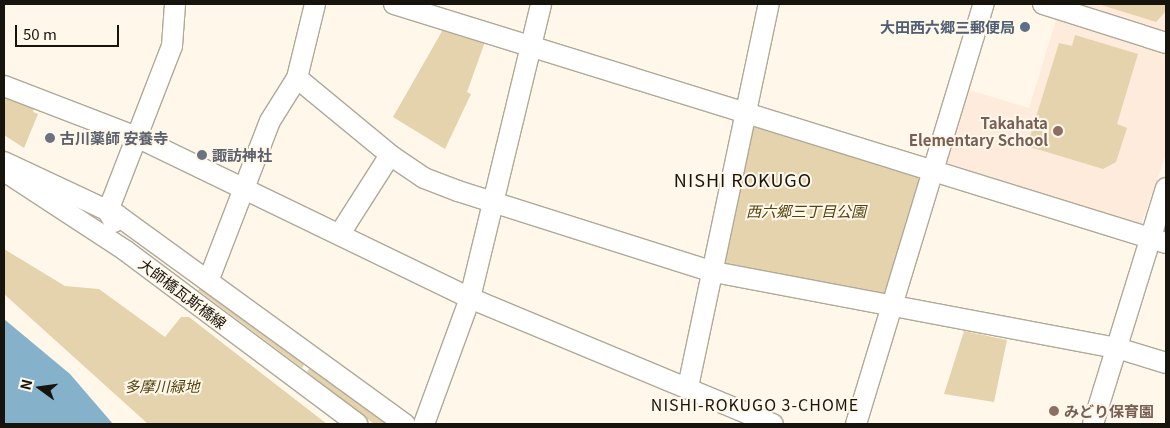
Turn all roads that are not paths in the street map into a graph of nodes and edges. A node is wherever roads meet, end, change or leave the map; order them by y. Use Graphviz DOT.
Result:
graph roads {
  1 [pos="175,4"];
  2 [pos="315,4"];
  3 [pos="394,4"];
  4 [pos="541,4"];
  5 [pos="769,4"];
  6 [pos="984,4"];
  7 [pos="1043,4"];
  8 [pos="1166,42"];
  9 [pos="530,46"];
  10 [pos="297,78"];
  11 [pos="4,86"];
  12 [pos="744,112"];
  13 [pos="137,137"];
  14 [pos="390,155"];
  15 [pos="4,162"];
  16 [pos="932,169"];
  17 [pos="4,171"];
  18 [pos="246,187"];
  19 [pos="1166,188"];
  20 [pos="494,200"];
  21 [pos="108,211"];
  22 [pos="341,232"];
  23 [pos="1158,241"];
  24 [pos="714,272"];
  25 [pos="209,279"];
  26 [pos="172,285"];
  27 [pos="470,298"];
  28 [pos="891,305"];
  29 [pos="1117,348"];
  30 [pos="1166,363"];
  31 [pos="688,387"];
  32 [pos="761,422"];
  33 [pos="357,424"];
  34 [pos="405,424"];
  35 [pos="424,424"];
  36 [pos="856,424"];
  37 [pos="1093,424"];
  1 -- 13 [label="street"];
  2 -- 10 [label="street"];
  3 -- 9 [label="street"];
  4 -- 9 [label="street"];
  5 -- 12 [label="street"];
  6 -- 16 [label="street"];
  7 -- 8 [label="street"];
  9 -- 12 [label="street"];
  9 -- 20 [label="street"];
  10 -- 14 [label="street"];
  10 -- 18 [label="street"];
  11 -- 13 [label="street"];
  12 -- 16 [label="street"];
  12 -- 24 [label="street"];
  13 -- 18 [label="street"];
  13 -- 21 [label="street"];
  14 -- 20 [label="street"];
  14 -- 22 [label="street"];
  15 -- 21 [label="street"];
  16 -- 23 [label="street"];
  16 -- 28 [label="street"];
  17 -- 26 [label="street, 大師橋瓦斯橋線"];
  18 -- 22 [label="street"];
  18 -- 25 [label="street"];
  19 -- 23 [label="street"];
  20 -- 24 [label="street"];
  20 -- 27 [label="street"];
  21 -- 25 [label="street"];
  21 -- 26 [label="street"];
  22 -- 27 [label="street"];
  23 -- 29 [label="street"];
  24 -- 28 [label="street"];
  24 -- 31 [label="street"];
  25 -- 34 [label="street"];
  26 -- 33 [label="street, 大師橋瓦斯橋線"];
  27 -- 31 [label="street"];
  27 -- 35 [label="street"];
  28 -- 29 [label="street"];
  28 -- 36 [label="street"];
  29 -- 30 [label="street"];
  29 -- 37 [label="street"];
  31 -- 32 [label="street"];
}
